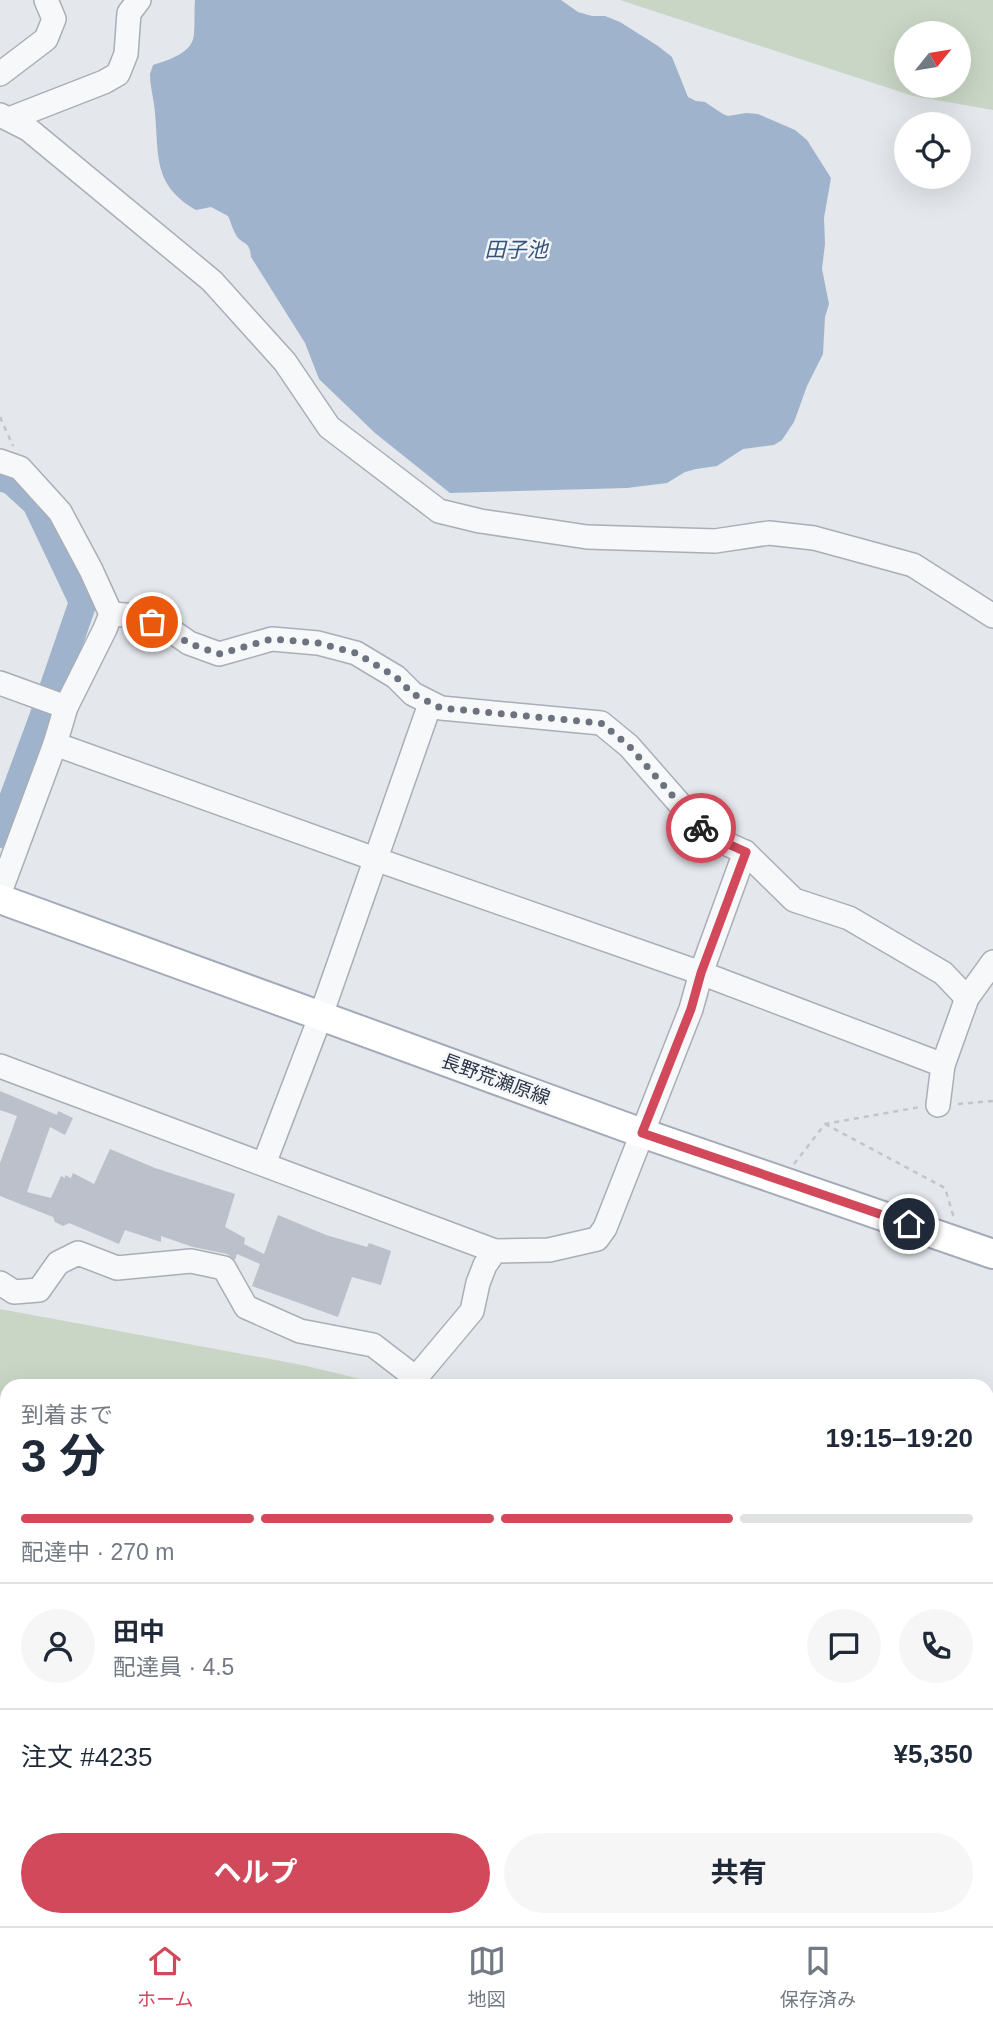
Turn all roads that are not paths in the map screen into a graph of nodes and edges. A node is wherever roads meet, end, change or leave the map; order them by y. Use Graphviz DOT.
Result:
graph roads {
  1 [pos="46,0"];
  2 [pos="139,0"];
  3 [pos="0,74"];
  4 [pos="5,117"];
  5 [pos="10,464"];
  6 [pos="110,614"];
  7 [pos="993,616"];
  8 [pos="0,683"];
  9 [pos="54,703"];
  10 [pos="430,704"];
  11 [pos="55,744"];
  12 [pos="746,852"];
  13 [pos="375,859"];
  14 [pos="0,892"];
  15 [pos="0,899"];
  16 [pos="993,962"];
  17 [pos="701,973"];
  18 [pos="967,998"];
  19 [pos="321,1015"];
  20 [pos="943,1065"];
  21 [pos="0,1066"];
  22 [pos="938,1105"];
  23 [pos="642,1133"];
  24 [pos="264,1164"];
  25 [pos="495,1251"];
  26 [pos="993,1254"];
  27 [pos="0,1283"];
  28 [pos="409,1379"];
  29 [pos="415,1379"];
  1 -- 3 [label="street"];
  2 -- 4 [label="street"];
  4 -- 7 [label="street"];
  5 -- 6 [label="street"];
  6 -- 9 [label="street"];
  6 -- 10 [label="street"];
  8 -- 9 [label="street"];
  9 -- 11 [label="street"];
  10 -- 12 [label="street"];
  10 -- 13 [label="street"];
  11 -- 13 [label="street"];
  11 -- 14 [label="street"];
  12 -- 17 [label="street"];
  12 -- 18 [label="street"];
  13 -- 17 [label="street"];
  13 -- 19 [label="street"];
  15 -- 19 [label="main road, 長野荒瀬原線"];
  16 -- 18 [label="street"];
  17 -- 20 [label="street"];
  17 -- 23 [label="street"];
  18 -- 20 [label="street"];
  19 -- 23 [label="main road, 長野荒瀬原線"];
  19 -- 24 [label="street"];
  20 -- 22 [label="street"];
  21 -- 24 [label="street"];
  23 -- 25 [label="street"];
  23 -- 26 [label="main road, 長野荒瀬原線"];
  24 -- 25 [label="street"];
  25 -- 29 [label="street"];
  27 -- 28 [label="street"];
}
